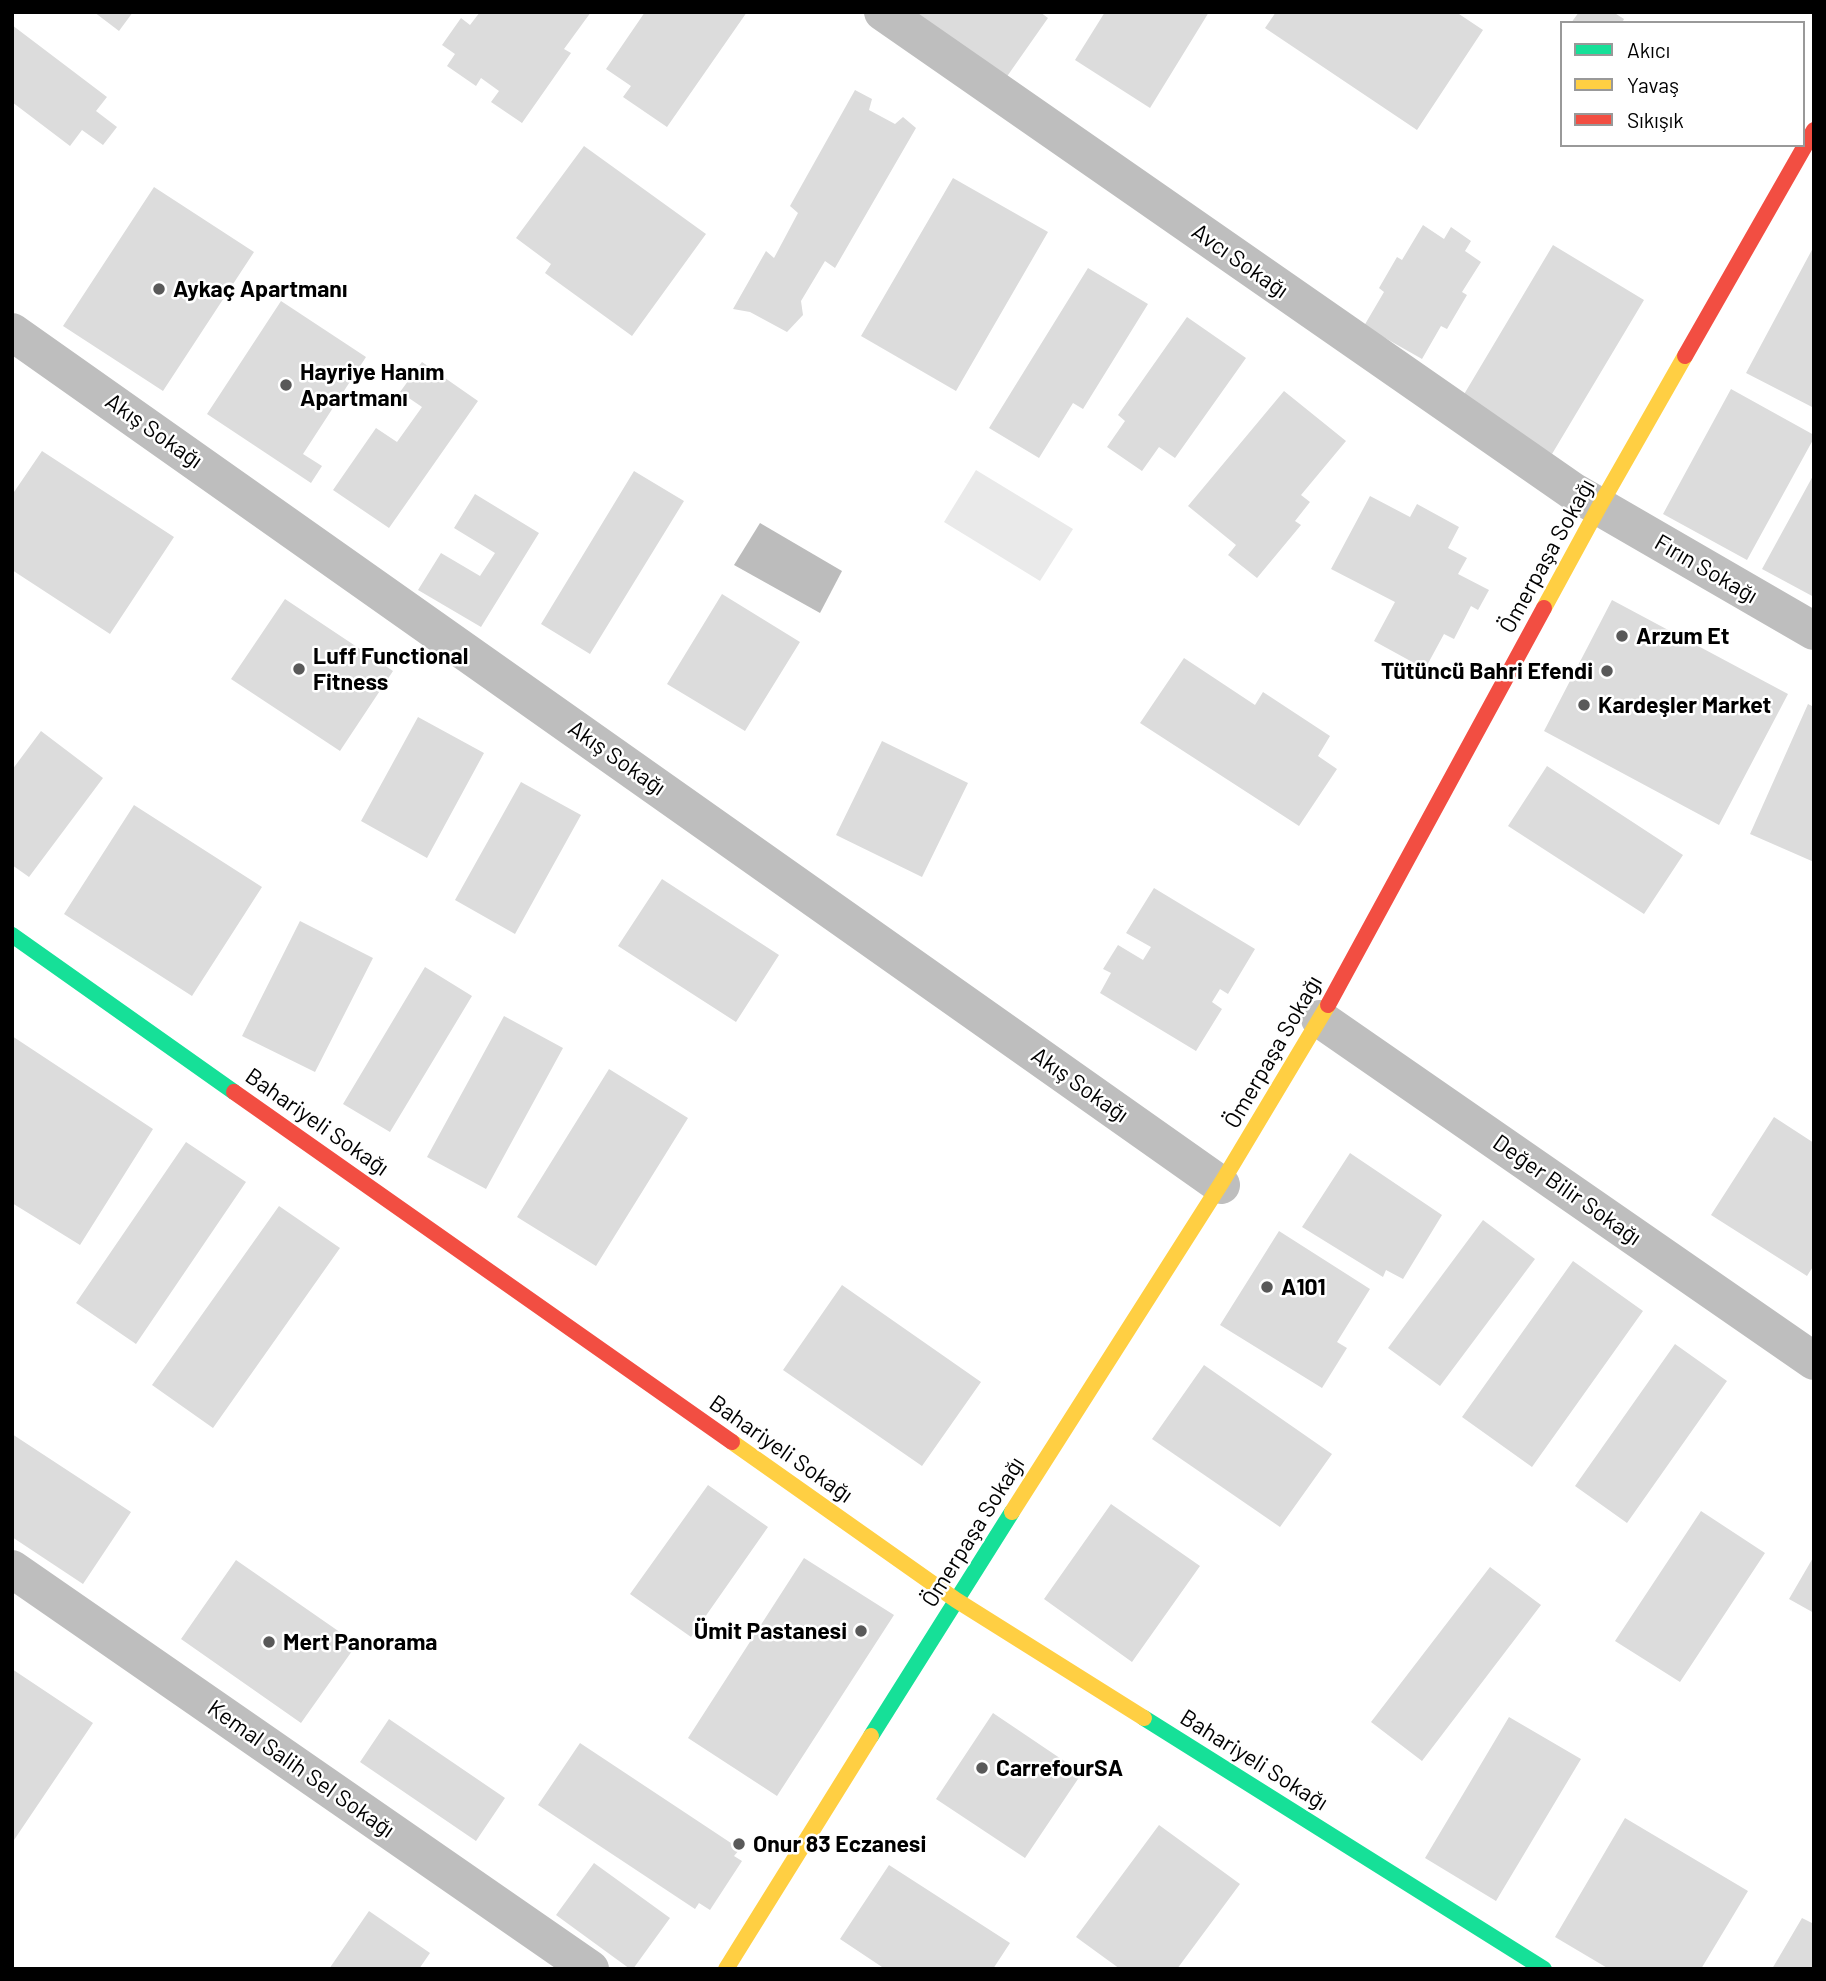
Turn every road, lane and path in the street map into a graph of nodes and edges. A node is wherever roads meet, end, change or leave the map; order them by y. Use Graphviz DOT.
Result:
graph roads {
  1 [pos="883,12"];
  2 [pos="1814,130"];
  3 [pos="1805,146"];
  4 [pos="1804,147"];
  5 [pos="12,331"];
  6 [pos="1599,507"];
  7 [pos="1814,631"];
  8 [pos="12,936"];
  9 [pos="1320,1019"];
  10 [pos="1221,1185"];
  11 [pos="1814,1361"];
  12 [pos="12,1569"];
  13 [pos="956,1600"];
  14 [pos="590,1969"];
  15 [pos="726,1969"];
  16 [pos="1544,1969"];
  1 -- 6 [label="street, Avcı Sokağı"];
  2 -- 3 [label="street, Ömerpaşa Sokağı"];
  4 -- 6 [label="street, Ömerpaşa Sokağı"];
  5 -- 10 [label="street, Akış Sokağı"];
  6 -- 7 [label="street, Fırın Sokağı"];
  6 -- 9 [label="street, Ömerpaşa Sokağı"];
  8 -- 13 [label="street, Bahariyeli Sokağı"];
  9 -- 10 [label="street, Ömerpaşa Sokağı"];
  9 -- 11 [label="street, Değer Bilir Sokağı"];
  10 -- 13 [label="street, Ömerpaşa Sokağı"];
  12 -- 14 [label="street, Kemal Salih Sel Sokağı"];
  13 -- 15 [label="street, Ömerpaşa Sokağı"];
  13 -- 16 [label="street, Bahariyeli Sokağı"];
}
